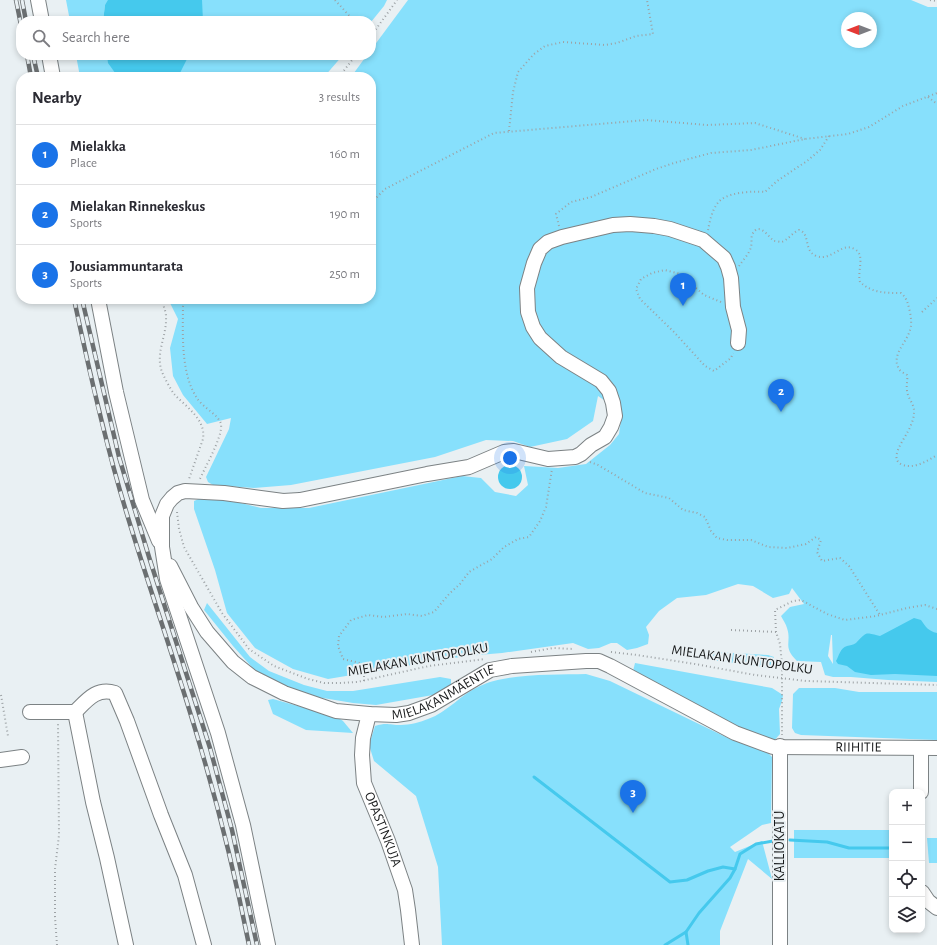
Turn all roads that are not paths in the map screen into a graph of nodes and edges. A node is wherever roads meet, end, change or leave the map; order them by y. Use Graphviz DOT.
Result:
graph roads {
  1 [pos="38,0"];
  2 [pos="41,16"];
  3 [pos="50,60"];
  4 [pos="52,72"];
  5 [pos="99,304"];
  6 [pos="738,343"];
  7 [pos="162,547"];
  8 [pos="30,712"];
  9 [pos="75,712"];
  10 [pos="369,714"];
  11 [pos="780,746"];
  12 [pos="921,748"];
  13 [pos="937,748"];
  14 [pos="22,757"];
  15 [pos="0,760"];
  16 [pos="921,789"];
  17 [pos="925,896"];
  18 [pos="937,908"];
  19 [pos="126,945"];
  20 [pos="204,945"];
  21 [pos="268,945"];
  22 [pos="412,945"];
  23 [pos="780,945"];
  1 -- 2 [label="street"];
  3 -- 4 [label="street"];
  5 -- 7 [label="street"];
  6 -- 7 [label="street"];
  7 -- 10 [label="street, MIELAKANMÄENTIE"];
  7 -- 21 [label="street"];
  8 -- 9 [label="street"];
  9 -- 19 [label="street"];
  9 -- 20 [label="street"];
  10 -- 11 [label="street, MIELAKANMÄENTIE"];
  10 -- 22 [label="street, OPASTINKUJA"];
  11 -- 12 [label="street, RIIHITIE"];
  11 -- 23 [label="street, KALLIOKATU"];
  12 -- 13 [label="street, RIIHITIE"];
  12 -- 16 [label="street"];
  14 -- 15 [label="street"];
  17 -- 18 [label="street"];
}
